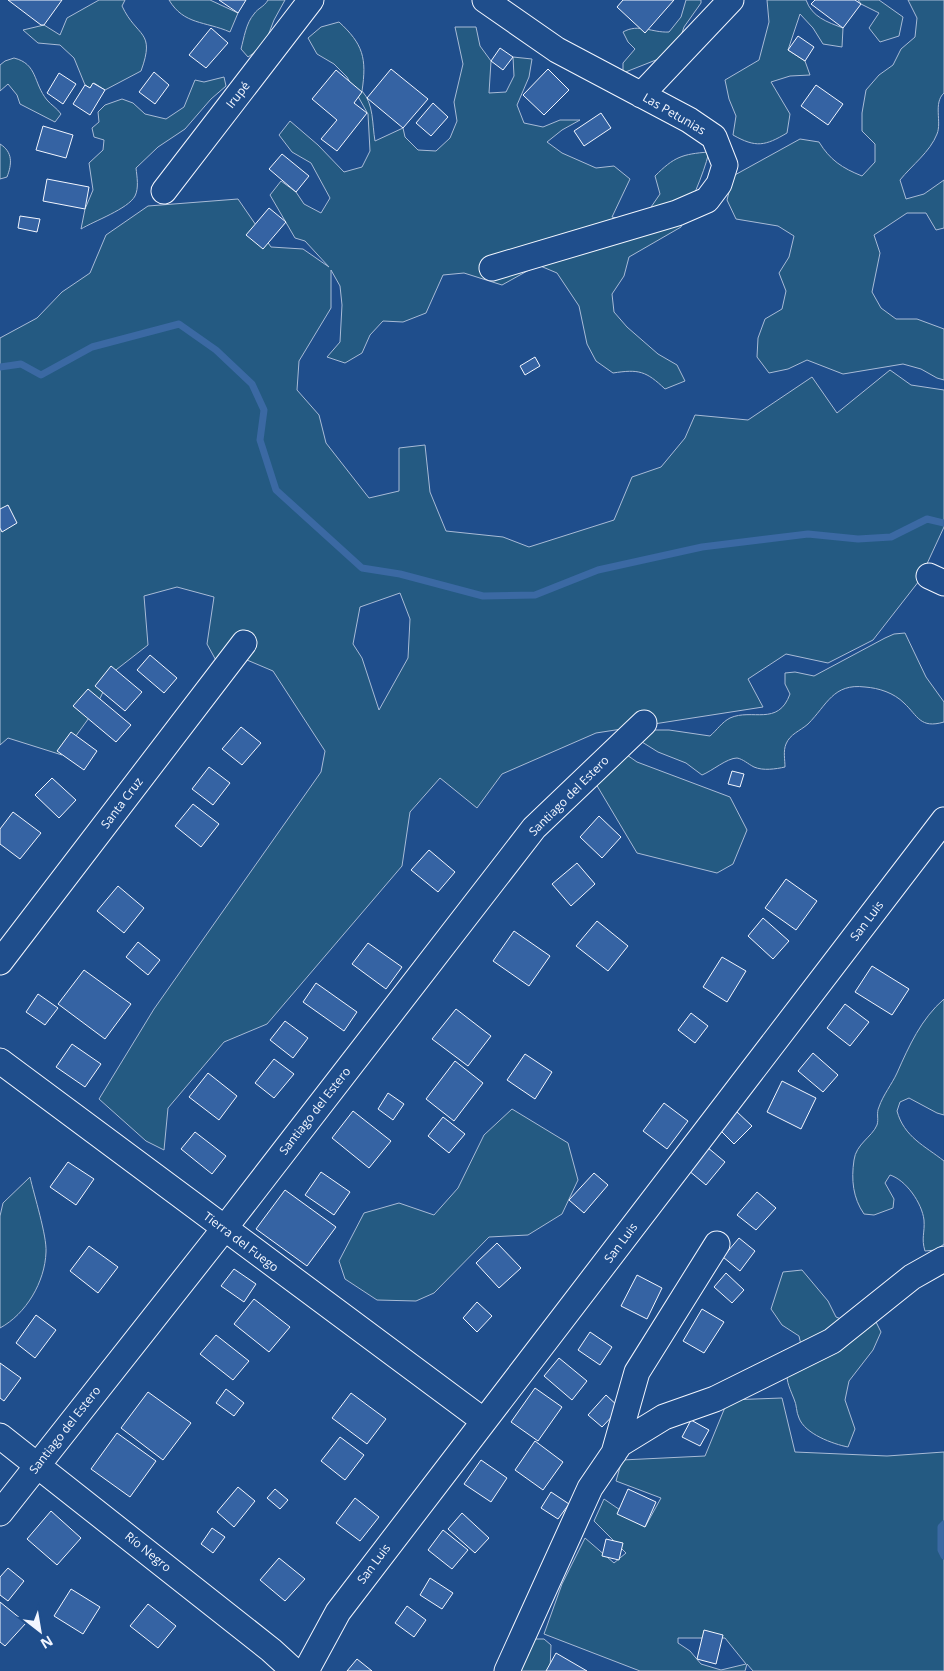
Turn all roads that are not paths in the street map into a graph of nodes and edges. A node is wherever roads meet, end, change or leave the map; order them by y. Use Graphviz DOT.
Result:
graph roads {
  1 [pos="312,0"];
  2 [pos="485,0"];
  3 [pos="731,0"];
  4 [pos="641,95"];
  5 [pos="164,191"];
  6 [pos="492,268"];
  7 [pos="244,643"];
  8 [pos="644,723"];
  9 [pos="944,820"];
  10 [pos="0,962"];
  11 [pos="0,1061"];
  12 [pos="224,1229"];
  13 [pos="717,1244"];
  14 [pos="944,1260"];
  15 [pos="484,1421"];
  16 [pos="0,1436"];
  17 [pos="614,1453"];
  18 [pos="38,1464"];
  19 [pos="0,1513"];
  20 [pos="294,1671"];
  21 [pos="306,1671"];
  22 [pos="506,1671"];
  1 -- 5 [label="street, Irupé"];
  2 -- 4 [label="street, Las Petunias"];
  3 -- 4 [label="street"];
  4 -- 6 [label="street, Las Petunias"];
  7 -- 10 [label="street, Santa Cruz"];
  8 -- 12 [label="street, Santiago del Estero"];
  9 -- 15 [label="street, San Luis"];
  11 -- 12 [label="street, Tierra del Fuego"];
  12 -- 15 [label="street, Tierra del Fuego"];
  12 -- 18 [label="street, Santiago del Estero"];
  13 -- 17 [label="street"];
  14 -- 17 [label="street"];
  15 -- 21 [label="street, San Luis"];
  16 -- 18 [label="street, Río Negro"];
  17 -- 22 [label="street"];
  18 -- 19 [label="street, Santiago del Estero"];
  18 -- 20 [label="street, Río Negro"];
}
